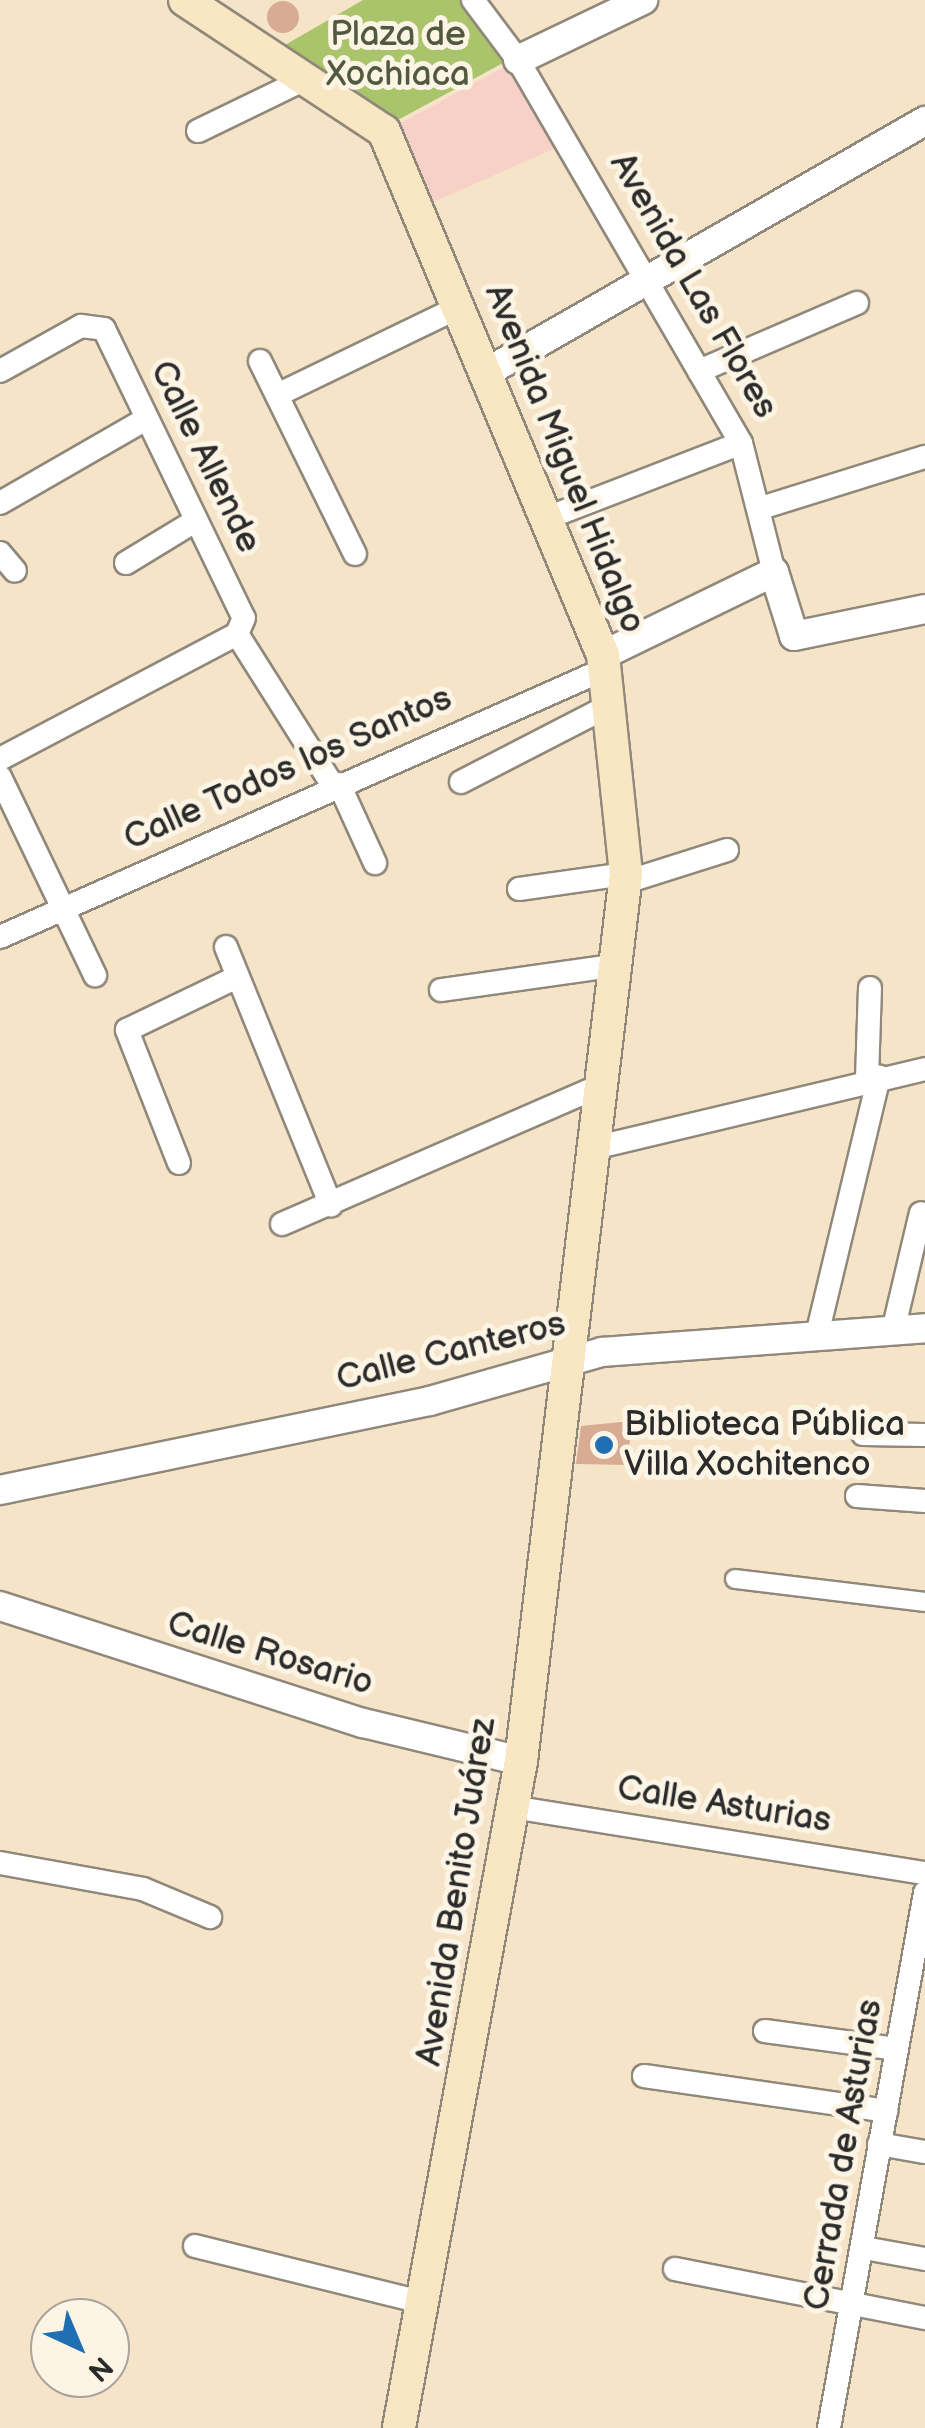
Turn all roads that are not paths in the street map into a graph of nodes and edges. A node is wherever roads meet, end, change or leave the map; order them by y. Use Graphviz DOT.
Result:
graph roads {
  1 [pos="185,0"];
  2 [pos="472,0"];
  3 [pos="643,0"];
  4 [pos="518,60"];
  5 [pos="305,79"];
  6 [pos="925,121"];
  7 [pos="198,131"];
  8 [pos="648,278"];
  9 [pos="857,302"];
  10 [pos="459,307"];
  11 [pos="260,361"];
  12 [pos="3,364"];
  13 [pos="699,371"];
  14 [pos="488,372"];
  15 [pos="277,395"];
  16 [pos="146,420"];
  17 [pos="741,444"];
  18 [pos="925,457"];
  19 [pos="0,504"];
  20 [pos="761,508"];
  21 [pos="546,518"];
  22 [pos="195,521"];
  23 [pos="355,554"];
  24 [pos="126,563"];
  25 [pos="774,572"];
  26 [pos="925,610"];
  27 [pos="240,629"];
  28 [pos="604,662"];
  29 [pos="610,706"];
  30 [pos="0,759"];
  31 [pos="461,782"];
  32 [pos="1,783"];
  33 [pos="336,785"];
  34 [pos="727,850"];
  35 [pos="375,864"];
  36 [pos="626,878"];
  37 [pos="519,889"];
  38 [pos="66,905"];
  39 [pos="0,937"];
  40 [pos="226,947"];
  41 [pos="620,965"];
  42 [pos="95,975"];
  43 [pos="237,976"];
  44 [pos="870,988"];
  45 [pos="441,990"];
  46 [pos="925,1069"];
  47 [pos="873,1077"];
  48 [pos="602,1085"];
  49 [pos="594,1148"];
  50 [pos="179,1163"];
  51 [pos="330,1205"];
  52 [pos="921,1212"];
  53 [pos="282,1224"];
  54 [pos="925,1328"];
  55 [pos="893,1332"];
  56 [pos="816,1339"];
  57 [pos="566,1364"];
  58 [pos="862,1434"];
  59 [pos="925,1435"];
  60 [pos="0,1490"];
  61 [pos="857,1496"];
  62 [pos="925,1501"];
  63 [pos="735,1579"];
  64 [pos="925,1602"];
  65 [pos="0,1606"];
  66 [pos="521,1761"];
  67 [pos="512,1807"];
  68 [pos="0,1863"];
  69 [pos="925,1873"];
  70 [pos="925,1893"];
  71 [pos="210,1917"];
  72 [pos="920,1962"];
  73 [pos="765,2031"];
  74 [pos="896,2050"];
  75 [pos="644,2076"];
  76 [pos="886,2111"];
  77 [pos="879,2144"];
  78 [pos="925,2152"];
  79 [pos="196,2246"];
  80 [pos="864,2248"];
  81 [pos="925,2259"];
  82 [pos="676,2268"];
  83 [pos="855,2298"];
  84 [pos="424,2302"];
  85 [pos="925,2318"];
  86 [pos="399,2428"];
  87 [pos="829,2428"];
  1 -- 5 [label="main road, Avenida Miguel Hidalgo"];
  2 -- 4 [label="street, Avenida Las Flores"];
  3 -- 4 [label="street"];
  4 -- 8 [label="street, Avenida Las Flores"];
  5 -- 7 [label="street"];
  5 -- 10 [label="main road, Avenida Miguel Hidalgo"];
  6 -- 8 [label="street"];
  8 -- 13 [label="street, Avenida Las Flores"];
  8 -- 14 [label="street"];
  9 -- 13 [label="street"];
  10 -- 14 [label="main road, Avenida Miguel Hidalgo"];
  10 -- 15 [label="street"];
  11 -- 15 [label="street"];
  12 -- 16 [label="street, Calle Allende"];
  13 -- 17 [label="street, Avenida Las Flores"];
  14 -- 21 [label="main road, Avenida Miguel Hidalgo"];
  15 -- 23 [label="street"];
  16 -- 19 [label="street"];
  16 -- 22 [label="street, Calle Allende"];
  17 -- 20 [label="street, Avenida Las Flores"];
  17 -- 21 [label="street"];
  18 -- 20 [label="street"];
  20 -- 25 [label="street, Avenida Las Flores"];
  21 -- 28 [label="main road, Avenida Miguel Hidalgo"];
  22 -- 24 [label="street"];
  22 -- 27 [label="street, Calle Allende"];
  25 -- 26 [label="street, Avenida Las Flores"];
  25 -- 28 [label="street"];
  27 -- 30 [label="street"];
  27 -- 33 [label="street, Calle Allende"];
  28 -- 29 [label="main road, Avenida Miguel Hidalgo"];
  28 -- 33 [label="street, Calle Todos los Santos"];
  29 -- 31 [label="street"];
  29 -- 36 [label="main road, Avenida Miguel Hidalgo"];
  32 -- 38 [label="street"];
  33 -- 35 [label="street, Calle Allende"];
  33 -- 38 [label="street, Calle Todos los Santos"];
  34 -- 36 [label="street"];
  36 -- 37 [label="street"];
  36 -- 41 [label="main road, Avenida Miguel Hidalgo"];
  38 -- 39 [label="street, Calle Todos los Santos"];
  38 -- 42 [label="street"];
  40 -- 43 [label="street"];
  41 -- 45 [label="street"];
  41 -- 48 [label="main road, Avenida Miguel Hidalgo"];
  43 -- 50 [label="street"];
  43 -- 51 [label="street"];
  44 -- 47 [label="street"];
  46 -- 47 [label="street"];
  47 -- 49 [label="street"];
  47 -- 56 [label="street"];
  48 -- 49 [label="main road, Avenida Miguel Hidalgo"];
  48 -- 51 [label="street"];
  49 -- 57 [label="main road, Avenida Miguel Hidalgo"];
  51 -- 53 [label="street"];
  52 -- 55 [label="street"];
  54 -- 55 [label="street, Calle Canteros"];
  55 -- 56 [label="street, Calle Canteros"];
  56 -- 57 [label="street, Calle Canteros"];
  57 -- 60 [label="street, Calle Canteros"];
  57 -- 66 [label="main road, Avenida Benito Juárez"];
  58 -- 59 [label="street"];
  61 -- 62 [label="street"];
  63 -- 64 [label="street"];
  65 -- 66 [label="street, Calle Rosario"];
  66 -- 67 [label="main road, Avenida Benito Juárez"];
  67 -- 69 [label="street, Calle Asturias"];
  67 -- 84 [label="main road, Avenida Benito Juárez"];
  68 -- 71 [label="street"];
  70 -- 72 [label="street, Cerrada de Asturias"];
  72 -- 74 [label="street, Cerrada de Asturias"];
  73 -- 74 [label="street"];
  74 -- 76 [label="street, Cerrada de Asturias"];
  75 -- 76 [label="street"];
  76 -- 77 [label="street, Cerrada de Asturias"];
  77 -- 78 [label="street"];
  77 -- 80 [label="street, Cerrada de Asturias"];
  79 -- 84 [label="street"];
  80 -- 81 [label="street"];
  80 -- 83 [label="street, Cerrada de Asturias"];
  82 -- 83 [label="street"];
  83 -- 85 [label="street"];
  83 -- 87 [label="street, Cerrada de Asturias"];
  84 -- 86 [label="main road, Avenida Benito Juárez"];
}
